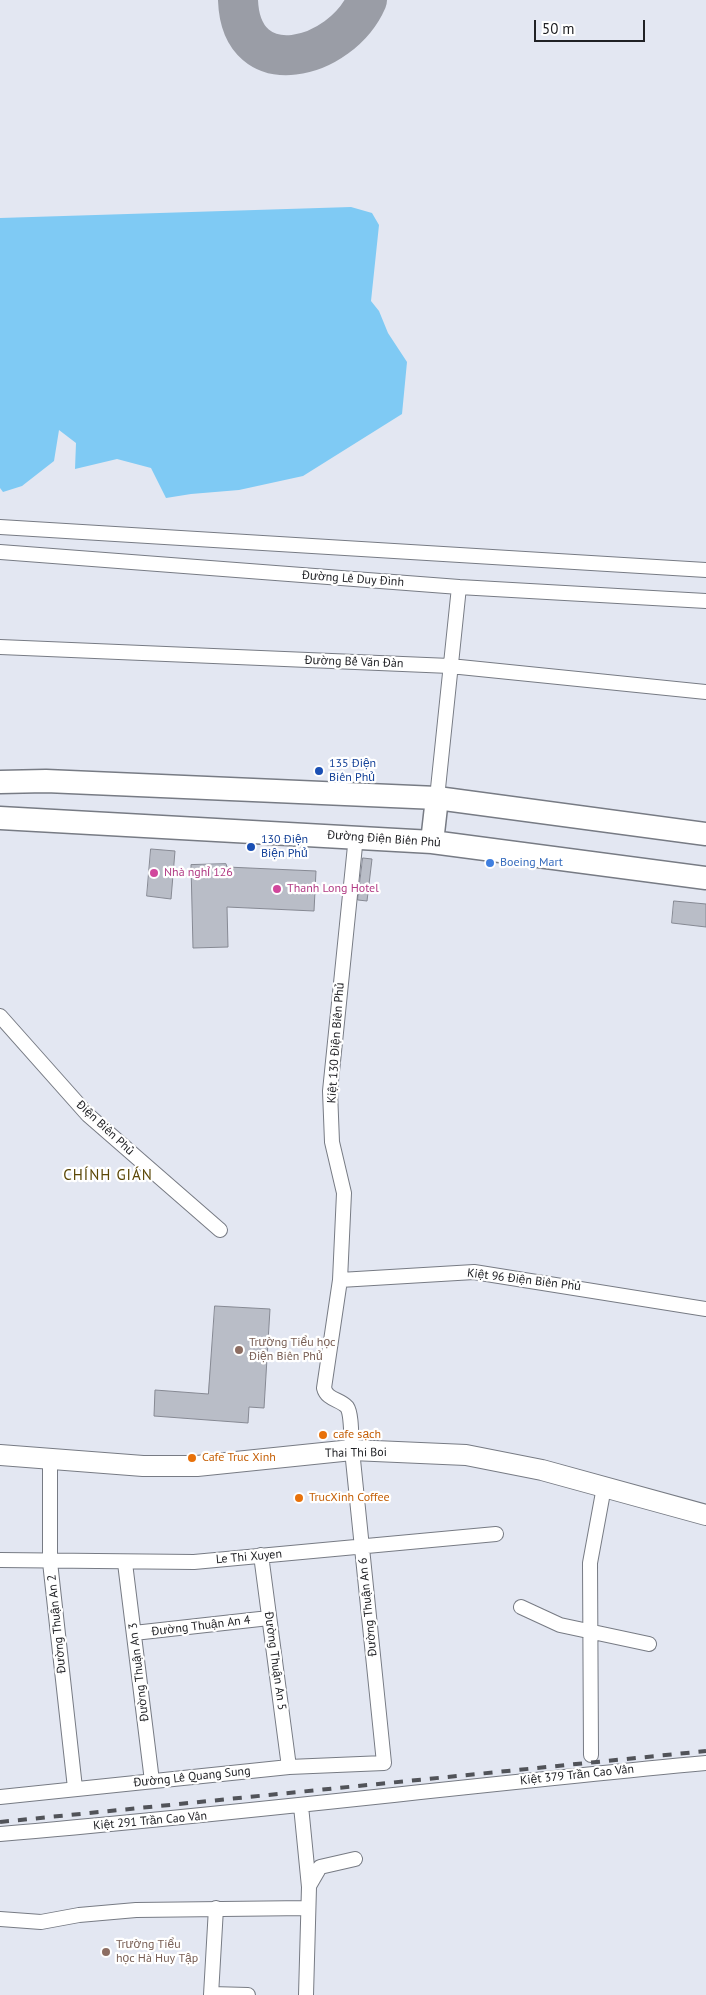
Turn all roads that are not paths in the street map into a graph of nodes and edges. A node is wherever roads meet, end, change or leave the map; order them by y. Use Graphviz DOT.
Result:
graph roads {
  1 [pos="0,527"];
  2 [pos="0,552"];
  3 [pos="706,570"];
  4 [pos="459,587"];
  5 [pos="706,601"];
  6 [pos="0,647"];
  7 [pos="450,666"];
  8 [pos="706,692"];
  9 [pos="0,771"];
  10 [pos="46,780"];
  11 [pos="0,782"];
  12 [pos="437,798"];
  13 [pos="4,818"];
  14 [pos="706,834"];
  15 [pos="356,836"];
  16 [pos="432,842"];
  17 [pos="706,878"];
  18 [pos="0,1016"];
  19 [pos="220,1230"];
  20 [pos="340,1280"];
  21 [pos="706,1309"];
  22 [pos="352,1450"];
  23 [pos="0,1455"];
  24 [pos="50,1458"];
  25 [pos="604,1487"];
  26 [pos="706,1515"];
  27 [pos="496,1534"];
  28 [pos="362,1548"];
  29 [pos="261,1555"];
  30 [pos="0,1560"];
  31 [pos="50,1562"];
  32 [pos="125,1563"];
  33 [pos="521,1606"];
  34 [pos="269,1618"];
  35 [pos="134,1633"];
  36 [pos="592,1633"];
  37 [pos="649,1644"];
  38 [pos="591,1755"];
  39 [pos="384,1763"];
  40 [pos="706,1763"];
  41 [pos="289,1767"];
  42 [pos="152,1781"];
  43 [pos="75,1788"];
  44 [pos="447,1790"];
  45 [pos="0,1797"];
  46 [pos="301,1806"];
  47 [pos="0,1834"];
  48 [pos="354,1858"];
  49 [pos="309,1887"];
  50 [pos="216,1908"];
  51 [pos="308,1908"];
  52 [pos="0,1919"];
  53 [pos="211,1994"];
  54 [pos="248,1995"];
  55 [pos="306,1995"];
  1 -- 3 [label="street"];
  2 -- 4 [label="street, Đường Lê Duy Đình"];
  4 -- 5 [label="street, Đường Lê Duy Đình"];
  4 -- 7 [label="street"];
  6 -- 7 [label="street, Đường Bế Văn Đàn"];
  7 -- 8 [label="street, Đường Bế Văn Đàn"];
  7 -- 12 [label="street"];
  9 -- 10 [label="street"];
  10 -- 11 [label="main road"];
  10 -- 12 [label="main road"];
  12 -- 14 [label="main road"];
  12 -- 16 [label="main road"];
  13 -- 15 [label="main road, Đường Điện Biên Phủ"];
  15 -- 16 [label="main road, Đường Điện Biên Phủ"];
  15 -- 20 [label="street, Kiệt 130 Điện Biên Phủ"];
  16 -- 17 [label="main road, Đường Điện Biên Phủ"];
  18 -- 19 [label="street, Điện Biên Phủ"];
  20 -- 21 [label="street, Kiệt 96 Điện Biên Phủ"];
  20 -- 22 [label="street, Kiệt 130 Điện Biên Phủ"];
  22 -- 24 [label="street, Thai Thi Boi"];
  22 -- 25 [label="street, Thai Thi Boi"];
  22 -- 28 [label="street, Đường Thuận An 6"];
  23 -- 24 [label="street, Thai Thi Boi"];
  24 -- 31 [label="street, Đường Thuận An 2"];
  25 -- 26 [label="street, Thai Thi Boi"];
  25 -- 36 [label="street"];
  27 -- 28 [label="street, Le Thi Xuyen"];
  28 -- 29 [label="street, Le Thi Xuyen"];
  28 -- 39 [label="street, Đường Thuận An 6"];
  29 -- 32 [label="street, Le Thi Xuyen"];
  29 -- 34 [label="street, Đường Thuận An 5"];
  30 -- 31 [label="street, Le Thi Xuyen"];
  31 -- 32 [label="street, Le Thi Xuyen"];
  31 -- 43 [label="street, Đường Thuận An 2"];
  32 -- 35 [label="street, Đường Thuận An 3"];
  33 -- 36 [label="street"];
  34 -- 35 [label="street, Đường Thuận An 4"];
  34 -- 41 [label="street, Đường Thuận An 5"];
  35 -- 42 [label="street, Đường Thuận An 3"];
  36 -- 37 [label="street"];
  36 -- 38 [label="street"];
  39 -- 41 [label="street, Đường Lê Quang Sung"];
  40 -- 44 [label="street, Kiệt 379 Trần Cao Vân"];
  41 -- 42 [label="street, Đường Lê Quang Sung"];
  42 -- 43 [label="street, Đường Lê Quang Sung"];
  43 -- 45 [label="street, Đường Lê Quang Sung"];
  44 -- 46 [label="street, Kiệt 291 Trần Cao Vân"];
  46 -- 47 [label="street, Kiệt 291 Trần Cao Vân"];
  46 -- 49 [label="street"];
  48 -- 49 [label="street"];
  49 -- 51 [label="street"];
  50 -- 51 [label="street"];
  50 -- 52 [label="street"];
  50 -- 53 [label="street"];
  51 -- 55 [label="street"];
  53 -- 54 [label="street"];
}
